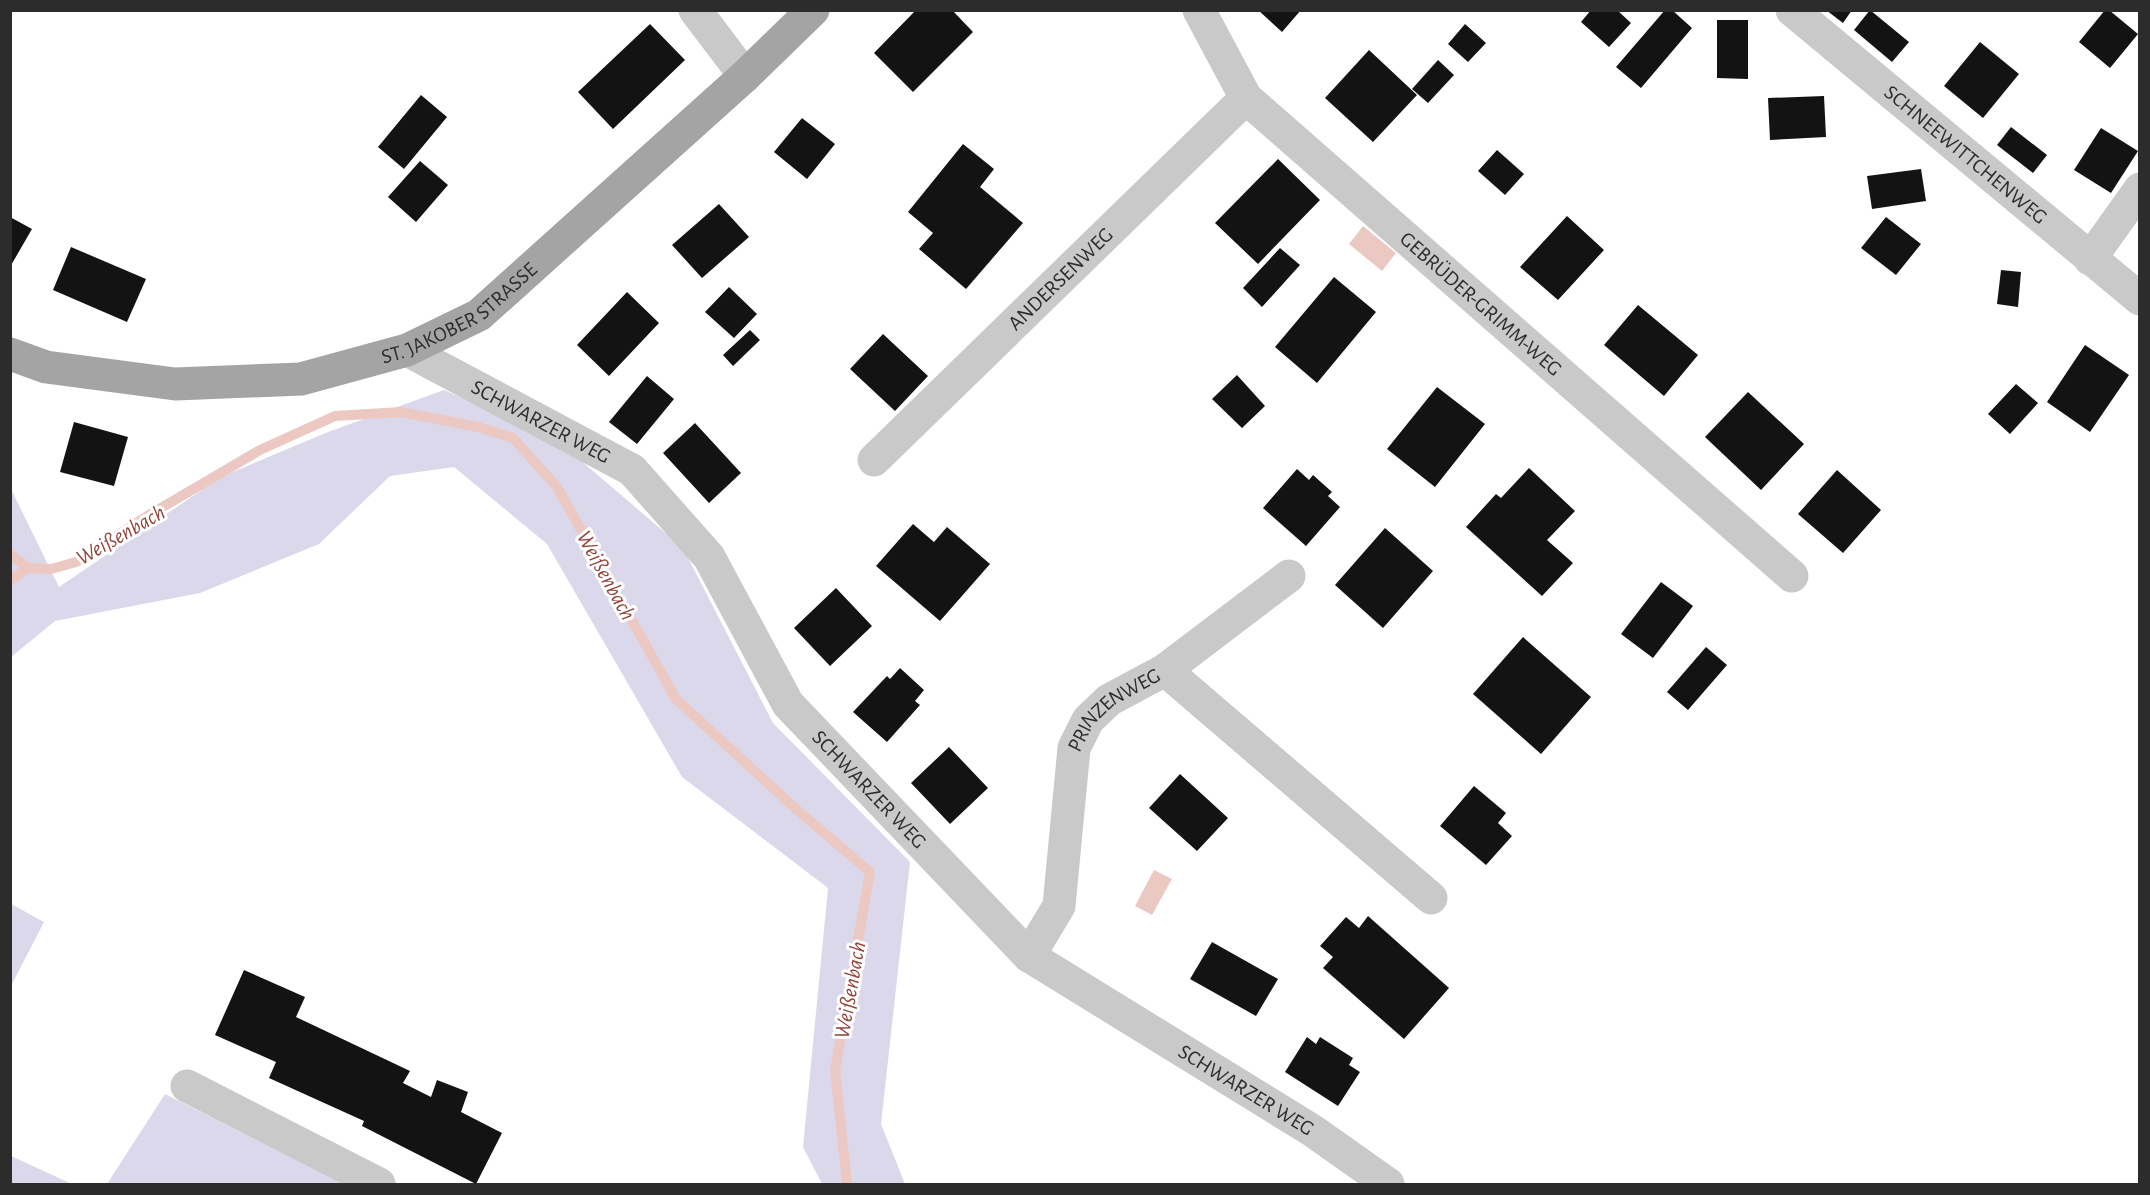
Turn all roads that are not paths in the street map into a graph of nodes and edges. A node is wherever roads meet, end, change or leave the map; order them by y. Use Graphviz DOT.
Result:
graph roads {
  1 [pos="695,10"];
  2 [pos="813,10"];
  3 [pos="1199,10"];
  4 [pos="1792,10"];
  5 [pos="746,76"];
  6 [pos="1246,98"];
  7 [pos="2139,189"];
  8 [pos="2090,259"];
  9 [pos="2139,299"];
  10 [pos="407,350"];
  11 [pos="10,354"];
  12 [pos="874,460"];
  13 [pos="1289,576"];
  14 [pos="1792,576"];
  15 [pos="1165,670"];
  16 [pos="1431,898"];
  17 [pos="1029,956"];
  18 [pos="187,1086"];
  19 [pos="380,1185"];
  20 [pos="1388,1185"];
  1 -- 5 [label="street"];
  2 -- 5 [label="main road, ST. JAKOBER STRASSE"];
  3 -- 6 [label="street, GEBRÜDER-GRIMM-WEG"];
  4 -- 8 [label="street, SCHNEEWITTCHENWEG"];
  5 -- 10 [label="main road, ST. JAKOBER STRASSE"];
  6 -- 12 [label="street, ANDERSENWEG"];
  6 -- 14 [label="street, GEBRÜDER-GRIMM-WEG"];
  7 -- 8 [label="street"];
  8 -- 9 [label="street, SCHNEEWITTCHENWEG"];
  10 -- 11 [label="main road, ST. JAKOBER STRASSE"];
  10 -- 17 [label="street, SCHWARZER WEG"];
  13 -- 15 [label="street"];
  15 -- 16 [label="street, PRINZENWEG"];
  15 -- 17 [label="street, PRINZENWEG"];
  17 -- 20 [label="street, SCHWARZER WEG"];
  18 -- 19 [label="street"];
}
